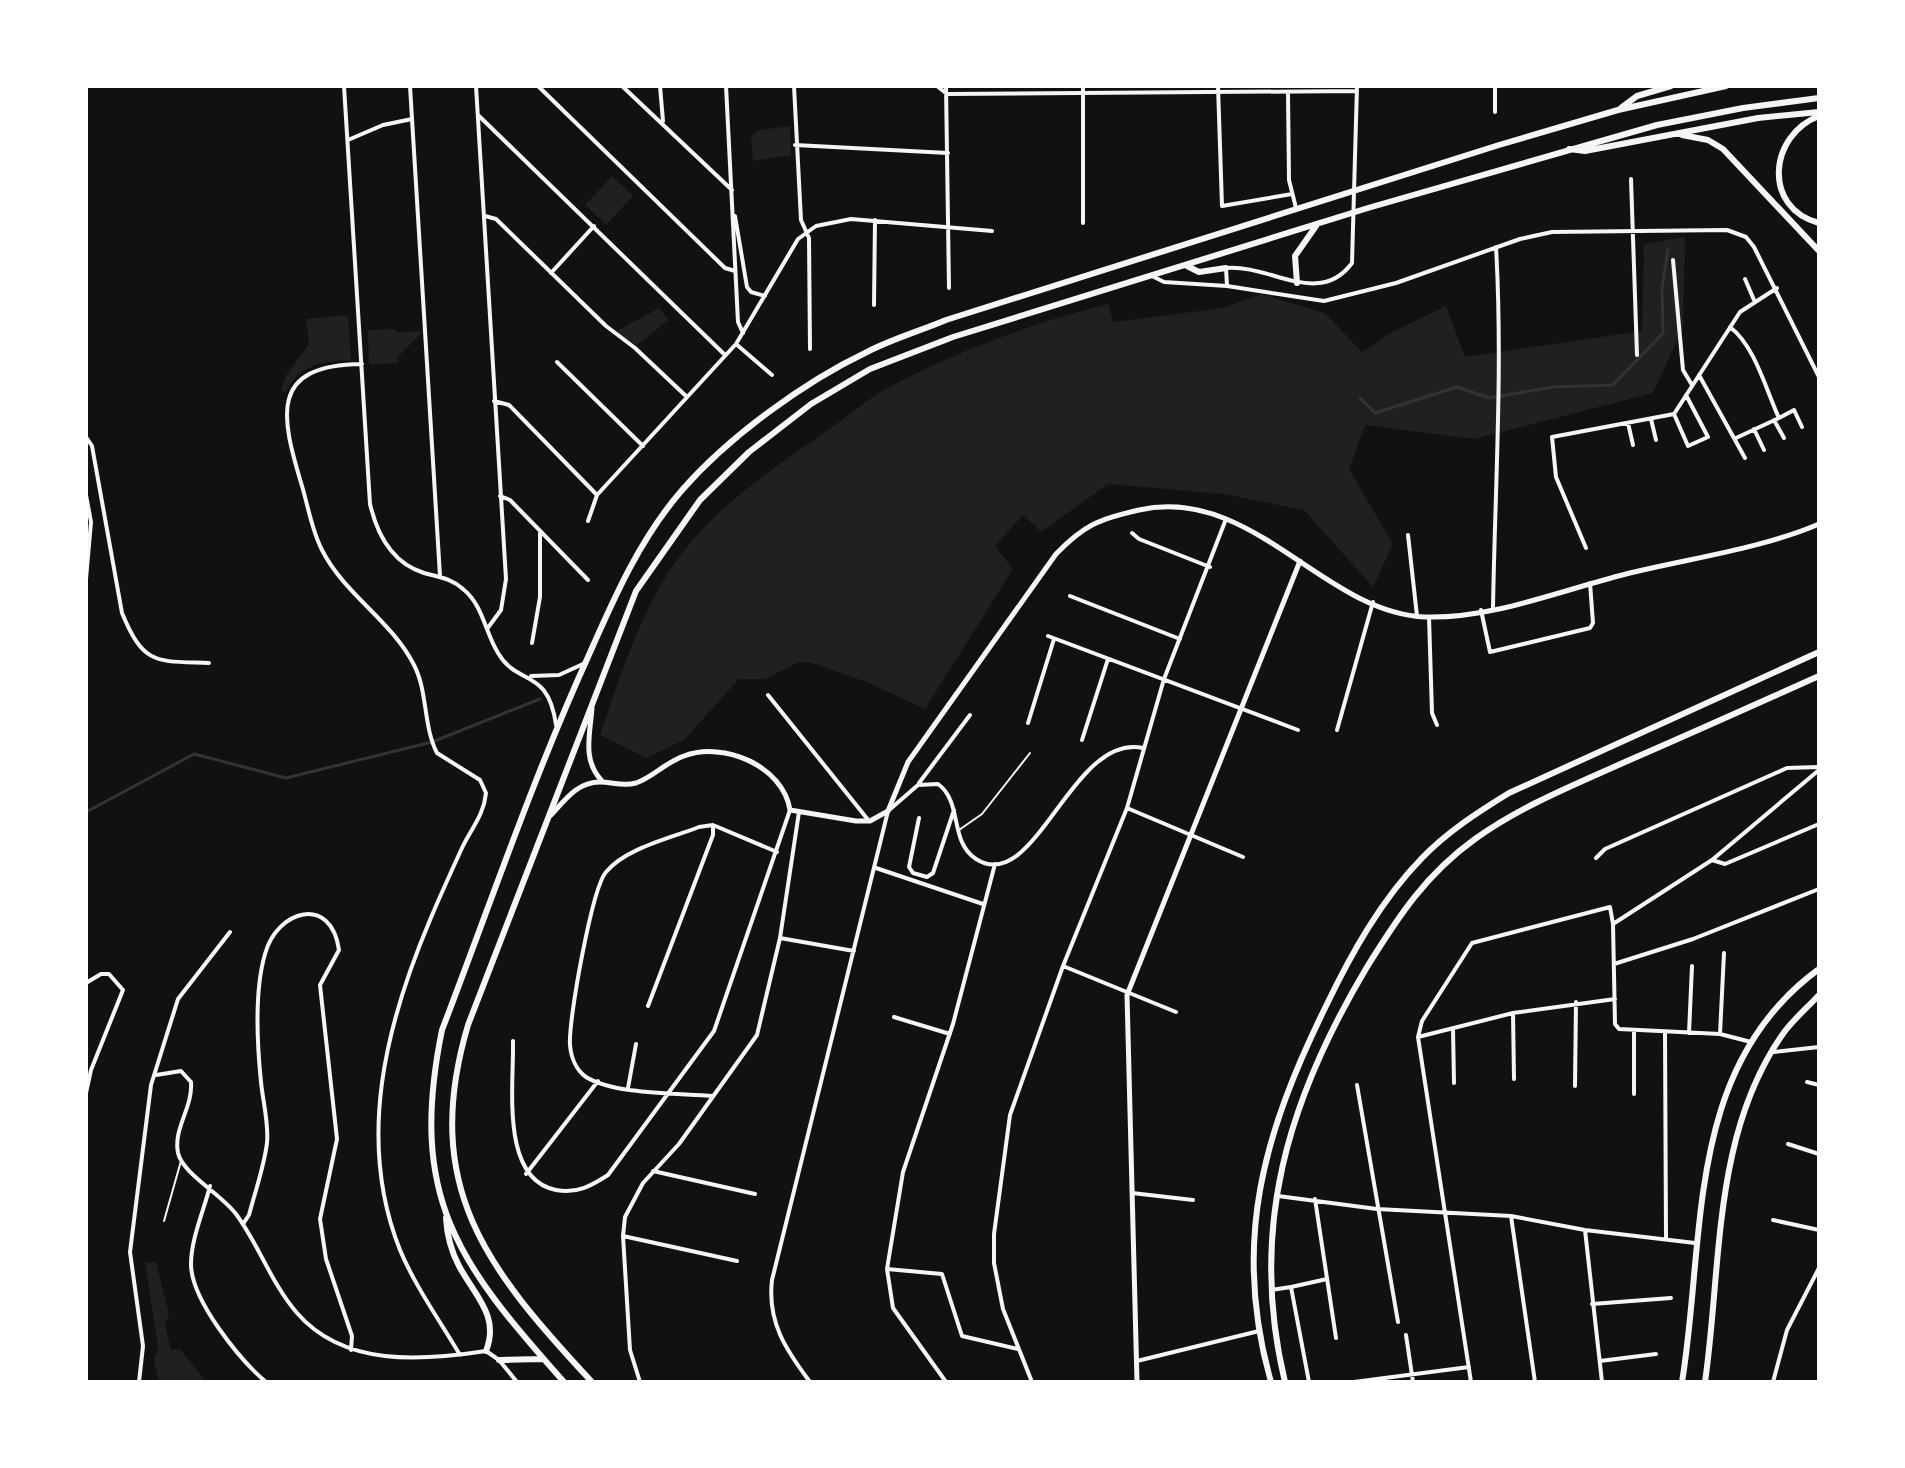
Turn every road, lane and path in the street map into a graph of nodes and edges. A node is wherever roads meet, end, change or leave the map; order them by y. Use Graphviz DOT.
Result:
graph roads {
  1 [pos="344,86"];
  2 [pos="410,86"];
  3 [pos="476,86"];
  4 [pos="538,86"];
  5 [pos="622,86"];
  6 [pos="660,86"];
  7 [pos="726,86"];
  8 [pos="794,86"];
  9 [pos="937,86"];
  10 [pos="946,86"];
  11 [pos="1083,86"];
  12 [pos="1218,86"];
  13 [pos="1495,86"];
  14 [pos="1671,86"];
  15 [pos="1726,86"];
  16 [pos="1357,89"];
  17 [pos="1288,93"];
  18 [pos="947,94"];
  19 [pos="1083,94"];
  20 [pos="1218,95"];
  21 [pos="1819,98"];
  22 [pos="1618,110"];
  23 [pos="1495,112"];
  24 [pos="1819,114"];
  25 [pos="478,115"];
  26 [pos="412,119"];
  27 [pos="663,124"];
  28 [pos="1679,135"];
  29 [pos="348,140"];
  30 [pos="795,145"];
  31 [pos="1569,149"];
  32 [pos="948,153"];
  33 [pos="1631,179"];
  34 [pos="732,190"];
  35 [pos="1292,194"];
  36 [pos="733,207"];
  37 [pos="1297,210"];
  38 [pos="484,216"];
  39 [pos="875,220"];
  40 [pos="1083,223"];
  41 [pos="1819,223"];
  42 [pos="1317,224"];
  43 [pos="594,226"];
  44 [pos="948,228"];
  45 [pos="805,231"];
  46 [pos="992,231"];
  47 [pos="1633,231"];
  48 [pos="1496,247"];
  49 [pos="1819,251"];
  50 [pos="1673,260"];
  51 [pos="1187,266"];
  52 [pos="1226,268"];
  53 [pos="735,271"];
  54 [pos="551,273"];
  55 [pos="1152,276"];
  56 [pos="1745,279"];
  57 [pos="1297,283"];
  58 [pos="1227,286"];
  59 [pos="949,288"];
  60 [pos="1777,288"];
  61 [pos="765,296"];
  62 [pos="1754,300"];
  63 [pos="874,305"];
  64 [pos="1730,327"];
  65 [pos="743,333"];
  66 [pos="736,344"];
  67 [pos="810,349"];
  68 [pos="725,355"];
  69 [pos="1637,355"];
  70 [pos="557,362"];
  71 [pos="362,364"];
  72 [pos="772,375"];
  73 [pos="1699,375"];
  74 [pos="1819,377"];
  75 [pos="1692,385"];
  76 [pos="1686,395"];
  77 [pos="687,397"];
  78 [pos="494,401"];
  79 [pos="1674,414"];
  80 [pos="1651,418"];
  81 [pos="1777,419"];
  82 [pos="1628,423"];
  83 [pos="1802,427"];
  84 [pos="1754,429"];
  85 [pos="86,437"];
  86 [pos="1736,438"];
  87 [pos="1784,438"];
  88 [pos="1656,440"];
  89 [pos="1633,445"];
  90 [pos="643,446"];
  91 [pos="1764,450"];
  92 [pos="1745,458"];
  93 [pos="86,495"];
  94 [pos="597,495"];
  95 [pos="500,496"];
  96 [pos="1226,519"];
  97 [pos="588,521"];
  98 [pos="1819,524"];
  99 [pos="540,533"];
  100 [pos="1132,533"];
  101 [pos="1408,535"];
  102 [pos="1586,548"];
  103 [pos="1300,561"];
  104 [pos="1210,567"];
  105 [pos="440,576"];
  106 [pos="86,579"];
  107 [pos="588,580"];
  108 [pos="1590,583"];
  109 [pos="1070,596"];
  110 [pos="1373,602"];
  111 [pos="1493,608"];
  112 [pos="1481,610"];
  113 [pos="1417,616"];
  114 [pos="1428,617"];
  115 [pos="487,629"];
  116 [pos="1180,639"];
  117 [pos="532,643"];
  118 [pos="1819,652"];
  119 [pos="1109,658"];
  120 [pos="585,662"];
  121 [pos="209,663"];
  122 [pos="531,676"];
  123 [pos="1819,676"];
  124 [pos="1164,679"];
  125 [pos="768,695"];
  126 [pos="593,703"];
  127 [pos="1242,709"];
  128 [pos="970,715"];
  129 [pos="1028,723"];
  130 [pos="1437,725"];
  131 [pos="557,728"];
  132 [pos="1298,730"];
  133 [pos="1337,730"];
  134 [pos="1082,740"];
  135 [pos="1143,748"];
  136 [pos="1030,753"];
  137 [pos="1819,768"];
  138 [pos="603,782"];
  139 [pos="918,785"];
  140 [pos="955,808"];
  141 [pos="1127,808"];
  142 [pos="790,810"];
  143 [pos="888,811"];
  144 [pos="799,812"];
  145 [pos="919,818"];
  146 [pos="548,819"];
  147 [pos="870,821"];
  148 [pos="1819,824"];
  149 [pos="713,825"];
  150 [pos="958,831"];
  151 [pos="1190,837"];
  152 [pos="777,852"];
  153 [pos="1243,857"];
  154 [pos="1596,858"];
  155 [pos="1712,860"];
  156 [pos="995,864"];
  157 [pos="875,867"];
  158 [pos="1819,889"];
  159 [pos="983,904"];
  160 [pos="1613,924"];
  161 [pos="230,932"];
  162 [pos="780,938"];
  163 [pos="854,951"];
  164 [pos="1724,953"];
  165 [pos="1614,964"];
  166 [pos="1063,966"];
  167 [pos="1692,966"];
  168 [pos="1819,969"];
  169 [pos="86,983"];
  170 [pos="1127,995"];
  171 [pos="1819,995"];
  172 [pos="1615,999"];
  173 [pos="1576,1002"];
  174 [pos="648,1006"];
  175 [pos="1176,1012"];
  176 [pos="1513,1013"];
  177 [pos="894,1017"];
  178 [pos="1453,1029"];
  179 [pos="1634,1030"];
  180 [pos="1665,1032"];
  181 [pos="1689,1033"];
  182 [pos="950,1034"];
  183 [pos="1720,1034"];
  184 [pos="1418,1037"];
  185 [pos="513,1041"];
  186 [pos="1751,1042"];
  187 [pos="636,1044"];
  188 [pos="1819,1047"];
  189 [pos="1772,1053"];
  190 [pos="156,1075"];
  191 [pos="1514,1079"];
  192 [pos="598,1081"];
  193 [pos="1807,1082"];
  194 [pos="1454,1083"];
  195 [pos="1357,1085"];
  196 [pos="1819,1085"];
  197 [pos="1575,1086"];
  198 [pos="628,1088"];
  199 [pos="669,1092"];
  200 [pos="86,1093"];
  201 [pos="1634,1094"];
  202 [pos="713,1096"];
  203 [pos="1788,1144"];
  204 [pos="1819,1154"];
  205 [pos="181,1161"];
  206 [pos="653,1171"];
  207 [pos="526,1174"];
  208 [pos="210,1186"];
  209 [pos="1132,1193"];
  210 [pos="755,1194"];
  211 [pos="1275,1196"];
  212 [pos="1315,1199"];
  213 [pos="1193,1200"];
  214 [pos="1377,1209"];
  215 [pos="445,1211"];
  216 [pos="1443,1213"];
  217 [pos="1511,1216"];
  218 [pos="1773,1220"];
  219 [pos="164,1221"];
  220 [pos="243,1224"];
  221 [pos="1585,1230"];
  222 [pos="1819,1230"];
  223 [pos="623,1236"];
  224 [pos="1666,1238"];
  225 [pos="1695,1243"];
  226 [pos="737,1261"];
  227 [pos="1819,1268"];
  228 [pos="887,1269"];
  229 [pos="1327,1279"];
  230 [pos="1291,1287"];
  231 [pos="1270,1291"];
  232 [pos="1671,1298"];
  233 [pos="1592,1304"];
  234 [pos="1398,1322"];
  235 [pos="1259,1330"];
  236 [pos="1406,1335"];
  237 [pos="1336,1338"];
  238 [pos="1018,1349"];
  239 [pos="351,1350"];
  240 [pos="486,1351"];
  241 [pos="1656,1354"];
  242 [pos="460,1355"];
  243 [pos="544,1359"];
  244 [pos="499,1360"];
  245 [pos="1137,1361"];
  246 [pos="1600,1361"];
  247 [pos="1469,1367"];
  248 [pos="1412,1374"];
  249 [pos="139,1382"];
  250 [pos="266,1382"];
  251 [pos="517,1382"];
  252 [pos="564,1382"];
  253 [pos="592,1382"];
  254 [pos="640,1382"];
  255 [pos="810,1382"];
  256 [pos="946,1382"];
  257 [pos="1032,1382"];
  258 [pos="1137,1382"];
  259 [pos="1271,1382"];
  260 [pos="1285,1382"];
  261 [pos="1309,1382"];
  262 [pos="1358,1382"];
  263 [pos="1413,1382"];
  264 [pos="1471,1382"];
  265 [pos="1535,1382"];
  266 [pos="1602,1382"];
  267 [pos="1682,1382"];
  268 [pos="1705,1382"];
  269 [pos="1773,1382"];
  1 -- 29 [label="street"];
  2 -- 26 [label="street"];
  3 -- 25 [label="street"];
  4 -- 53 [label="street"];
  5 -- 27 [label="street"];
  6 -- 27 [label="street"];
  7 -- 34 [label="street"];
  8 -- 30 [label="street"];
  9 -- 18 [label="street"];
  10 -- 18 [label="street"];
  11 -- 19 [label="street"];
  12 -- 20 [label="street"];
  13 -- 23 [label="street"];
  14 -- 22 [label="highway"];
  15 -- 22 [label="highway"];
  16 -- 17 [label="street"];
  16 -- 57 [label="street"];
  17 -- 20 [label="street"];
  17 -- 35 [label="street"];
  18 -- 19 [label="street"];
  18 -- 32 [label="street"];
  19 -- 20 [label="street"];
  19 -- 40 [label="street"];
  20 -- 35 [label="street"];
  21 -- 31 [label="highway"];
  22 -- 37 [label="highway"];
  24 -- 28 [label="highway"];
  24 -- 41 [label="highway"];
  25 -- 38 [label="street"];
  25 -- 43 [label="street"];
  26 -- 29 [label="street"];
  26 -- 105 [label="street"];
  27 -- 34 [label="street"];
  28 -- 31 [label="highway"];
  28 -- 49 [label="highway"];
  29 -- 71 [label="street"];
  30 -- 32 [label="street"];
  30 -- 45 [label="street"];
  31 -- 42 [label="highway"];
  32 -- 44 [label="street"];
  33 -- 47 [label="street"];
  34 -- 36 [label="street"];
  35 -- 37 [label="street"];
  36 -- 53 [label="street"];
  36 -- 61 [label="street"];
  37 -- 120 [label="highway"];
  38 -- 54 [label="street"];
  38 -- 78 [label="street"];
  39 -- 44 [label="street"];
  39 -- 45 [label="street"];
  39 -- 63 [label="street"];
  42 -- 51 [label="highway"];
  42 -- 57 [label="highway"];
  43 -- 54 [label="street"];
  43 -- 68 [label="street"];
  44 -- 46 [label="street"];
  44 -- 59 [label="street"];
  45 -- 61 [label="street"];
  45 -- 67 [label="street"];
  47 -- 48 [label="street"];
  47 -- 60 [label="street"];
  47 -- 69 [label="street"];
  48 -- 58 [label="street"];
  48 -- 111 [label="street"];
  50 -- 75 [label="street"];
  51 -- 52 [label="highway"];
  51 -- 55 [label="highway"];
  52 -- 57 [label="street"];
  52 -- 58 [label="street"];
  53 -- 65 [label="street"];
  54 -- 77 [label="street"];
  55 -- 58 [label="street"];
  55 -- 126 [label="highway"];
  56 -- 62 [label="street"];
  60 -- 62 [label="street"];
  60 -- 74 [label="street"];
  61 -- 65 [label="street"];
  62 -- 64 [label="street"];
  64 -- 73 [label="street"];
  64 -- 81 [label="street"];
  65 -- 66 [label="street"];
  66 -- 68 [label="street"];
  66 -- 72 [label="street"];
  68 -- 77 [label="street"];
  70 -- 90 [label="street"];
  71 -- 105 [label="street"];
  71 -- 242 [label="street"];
  73 -- 75 [label="street"];
  73 -- 86 [label="street"];
  75 -- 76 [label="street"];
  76 -- 79 [label="street"];
  76 -- 79 [label="street"];
  77 -- 90 [label="street"];
  78 -- 94 [label="street"];
  78 -- 95 [label="street"];
  79 -- 80 [label="street"];
  80 -- 82 [label="street"];
  80 -- 88 [label="street"];
  81 -- 83 [label="street"];
  81 -- 84 [label="street"];
  81 -- 87 [label="street"];
  82 -- 89 [label="street"];
  82 -- 102 [label="street"];
  84 -- 86 [label="street"];
  84 -- 91 [label="street"];
  85 -- 121 [label="street"];
  86 -- 92 [label="street"];
  90 -- 94 [label="street"];
  93 -- 106 [label="street"];
  94 -- 97 [label="street"];
  95 -- 99 [label="street"];
  95 -- 115 [label="street"];
  96 -- 103 [label="street"];
  96 -- 104 [label="street"];
  96 -- 143 [label="street"];
  98 -- 108 [label="street"];
  99 -- 107 [label="street"];
  99 -- 117 [label="street"];
  100 -- 104 [label="street"];
  101 -- 113 [label="street"];
  103 -- 110 [label="street"];
  103 -- 127 [label="street"];
  104 -- 116 [label="street"];
  105 -- 115 [label="street"];
  108 -- 111 [label="street"];
  108 -- 112 [label="street"];
  109 -- 116 [label="street"];
  110 -- 113 [label="street"];
  110 -- 133 [label="street"];
  111 -- 112 [label="street"];
  112 -- 114 [label="street"];
  113 -- 114 [label="street"];
  114 -- 130 [label="street"];
  115 -- 122 [label="street"];
  116 -- 124 [label="street"];
  118 -- 235 [label="highway"];
  119 -- 124 [label="street"];
  119 -- 129 [label="street"];
  119 -- 134 [label="street"];
  120 -- 122 [label="street"];
  120 -- 131 [label="highway"];
  122 -- 131 [label="street"];
  123 -- 211 [label="highway"];
  124 -- 127 [label="street"];
  124 -- 135 [label="street"];
  125 -- 147 [label="street"];
  126 -- 138 [label="street"];
  126 -- 146 [label="highway"];
  127 -- 132 [label="street"];
  127 -- 151 [label="street"];
  128 -- 139 [label="street"];
  131 -- 215 [label="highway"];
  135 -- 141 [label="street"];
  135 -- 156 [label="street"];
  136 -- 150 [label="lane"];
  137 -- 154 [label="street"];
  137 -- 155 [label="street"];
  138 -- 142 [label="street"];
  138 -- 146 [label="street"];
  139 -- 140 [label="street"];
  139 -- 143 [label="street"];
  140 -- 145 [label="street"];
  140 -- 150 [label="street"];
  141 -- 151 [label="street"];
  141 -- 166 [label="street"];
  142 -- 144 [label="street"];
  142 -- 152 [label="street"];
  143 -- 147 [label="street"];
  143 -- 157 [label="street"];
  144 -- 147 [label="street"];
  144 -- 162 [label="street"];
  146 -- 253 [label="highway"];
  148 -- 155 [label="street"];
  149 -- 152 [label="street"];
  149 -- 174 [label="street"];
  149 -- 192 [label="street"];
  150 -- 156 [label="street"];
  151 -- 153 [label="street"];
  151 -- 170 [label="street"];
  152 -- 199 [label="street"];
  155 -- 160 [label="street"];
  156 -- 159 [label="street"];
  157 -- 159 [label="street"];
  157 -- 163 [label="street"];
  158 -- 165 [label="street"];
  159 -- 182 [label="street"];
  160 -- 165 [label="street"];
  160 -- 184 [label="street"];
  161 -- 190 [label="street"];
  162 -- 163 [label="street"];
  162 -- 202 [label="street"];
  163 -- 255 [label="street"];
  164 -- 183 [label="street"];
  165 -- 172 [label="street"];
  166 -- 170 [label="street"];
  166 -- 238 [label="street"];
  167 -- 181 [label="street"];
  168 -- 186 [label="highway"];
  169 -- 200 [label="street"];
  170 -- 175 [label="street"];
  170 -- 209 [label="street"];
  171 -- 189 [label="highway"];
  172 -- 173 [label="street"];
  172 -- 179 [label="street"];
  173 -- 176 [label="street"];
  173 -- 197 [label="street"];
  176 -- 178 [label="street"];
  176 -- 191 [label="street"];
  177 -- 182 [label="street"];
  178 -- 184 [label="street"];
  178 -- 194 [label="street"];
  179 -- 180 [label="street"];
  179 -- 201 [label="street"];
  180 -- 181 [label="street"];
  180 -- 224 [label="street"];
  181 -- 183 [label="street"];
  182 -- 228 [label="street"];
  183 -- 186 [label="street"];
  184 -- 216 [label="street"];
  185 -- 207 [label="street"];
  186 -- 225 [label="highway"];
  187 -- 198 [label="street"];
  188 -- 189 [label="street"];
  189 -- 268 [label="highway"];
  190 -- 205 [label="street"];
  190 -- 249 [label="street"];
  192 -- 198 [label="street"];
  192 -- 207 [label="street"];
  193 -- 196 [label="street"];
  195 -- 214 [label="street"];
  198 -- 199 [label="street"];
  199 -- 202 [label="street"];
  199 -- 207 [label="street"];
  202 -- 206 [label="street"];
  203 -- 204 [label="street"];
  205 -- 208 [label="street"];
  205 -- 219 [label="lane"];
  206 -- 210 [label="street"];
  206 -- 223 [label="street"];
  208 -- 220 [label="street"];
  208 -- 250 [label="street"];
  209 -- 213 [label="street"];
  209 -- 245 [label="street"];
  211 -- 212 [label="street"];
  211 -- 231 [label="highway"];
  212 -- 214 [label="street"];
  212 -- 229 [label="street"];
  214 -- 216 [label="street"];
  214 -- 234 [label="street"];
  215 -- 240 [label="highway"];
  215 -- 243 [label="highway"];
  216 -- 217 [label="street"];
  216 -- 247 [label="street"];
  217 -- 221 [label="street"];
  217 -- 265 [label="street"];
  218 -- 222 [label="street"];
  220 -- 239 [label="street"];
  220 -- 239 [label="street"];
  221 -- 224 [label="street"];
  221 -- 233 [label="street"];
  223 -- 226 [label="street"];
  223 -- 254 [label="street"];
  224 -- 225 [label="street"];
  225 -- 267 [label="highway"];
  227 -- 269 [label="street"];
  228 -- 238 [label="street"];
  228 -- 256 [label="street"];
  229 -- 230 [label="street"];
  229 -- 237 [label="street"];
  230 -- 231 [label="street"];
  230 -- 261 [label="street"];
  231 -- 260 [label="highway"];
  232 -- 233 [label="street"];
  233 -- 246 [label="street"];
  235 -- 245 [label="street"];
  235 -- 259 [label="highway"];
  236 -- 248 [label="street"];
  238 -- 257 [label="street"];
  239 -- 242 [label="street"];
  240 -- 242 [label="street"];
  240 -- 244 [label="street"];
  241 -- 246 [label="street"];
  243 -- 244 [label="highway"];
  243 -- 252 [label="highway"];
  244 -- 251 [label="street"];
  245 -- 258 [label="street"];
  246 -- 266 [label="street"];
  247 -- 248 [label="street"];
  247 -- 264 [label="street"];
  248 -- 262 [label="street"];
  248 -- 263 [label="street"];
}
